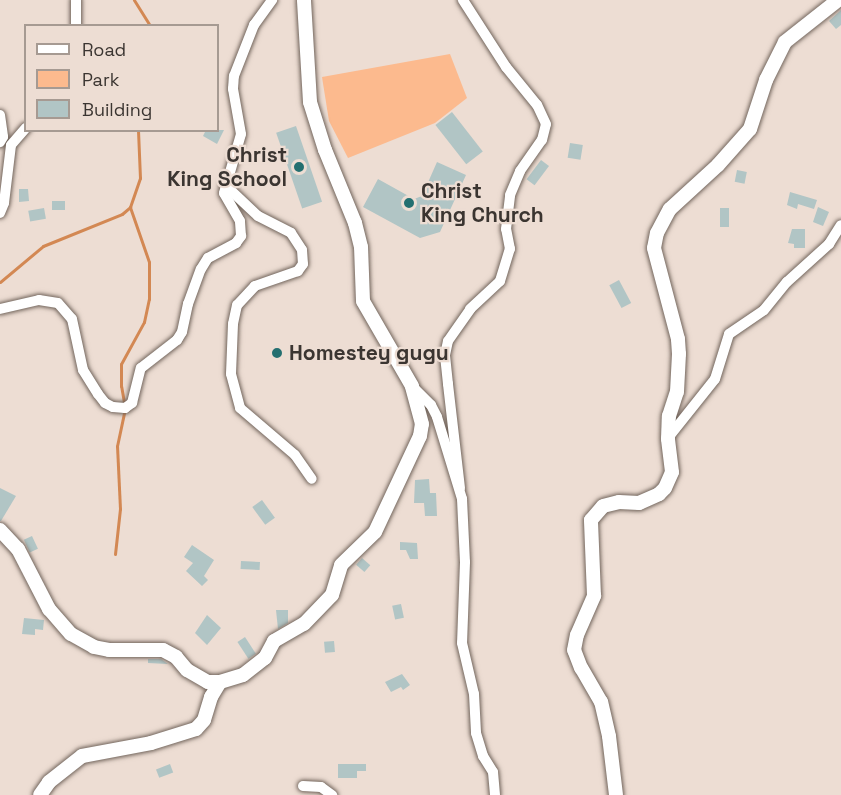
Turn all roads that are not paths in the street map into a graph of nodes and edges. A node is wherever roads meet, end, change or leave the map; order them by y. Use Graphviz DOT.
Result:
graph roads {
  1 [pos="76,0"];
  2 [pos="272,0"];
  3 [pos="304,0"];
  4 [pos="463,0"];
  5 [pos="838,0"];
  6 [pos="76,24"];
  7 [pos="0,115"];
  8 [pos="24,130"];
  9 [pos="0,142"];
  10 [pos="225,185"];
  11 [pos="0,213"];
  12 [pos="841,225"];
  13 [pos="0,309"];
  14 [pos="412,386"];
  15 [pos="668,439"];
  16 [pos="312,479"];
  17 [pos="460,488"];
  18 [pos="0,530"];
  19 [pos="220,682"];
  20 [pos="303,786"];
  21 [pos="40,795"];
  22 [pos="332,795"];
  23 [pos="495,795"];
  24 [pos="616,795"];
  1 -- 6 [label="street"];
  2 -- 10 [label="street"];
  3 -- 14 [label="main road"];
  4 -- 17 [label="street"];
  5 -- 15 [label="main road"];
  7 -- 9 [label="street"];
  8 -- 11 [label="street"];
  10 -- 13 [label="street"];
  10 -- 16 [label="street"];
  12 -- 15 [label="street"];
  14 -- 17 [label="street"];
  14 -- 19 [label="main road"];
  15 -- 24 [label="main road"];
  17 -- 23 [label="street"];
  18 -- 19 [label="main road"];
  19 -- 21 [label="main road"];
  20 -- 22 [label="street"];
}
